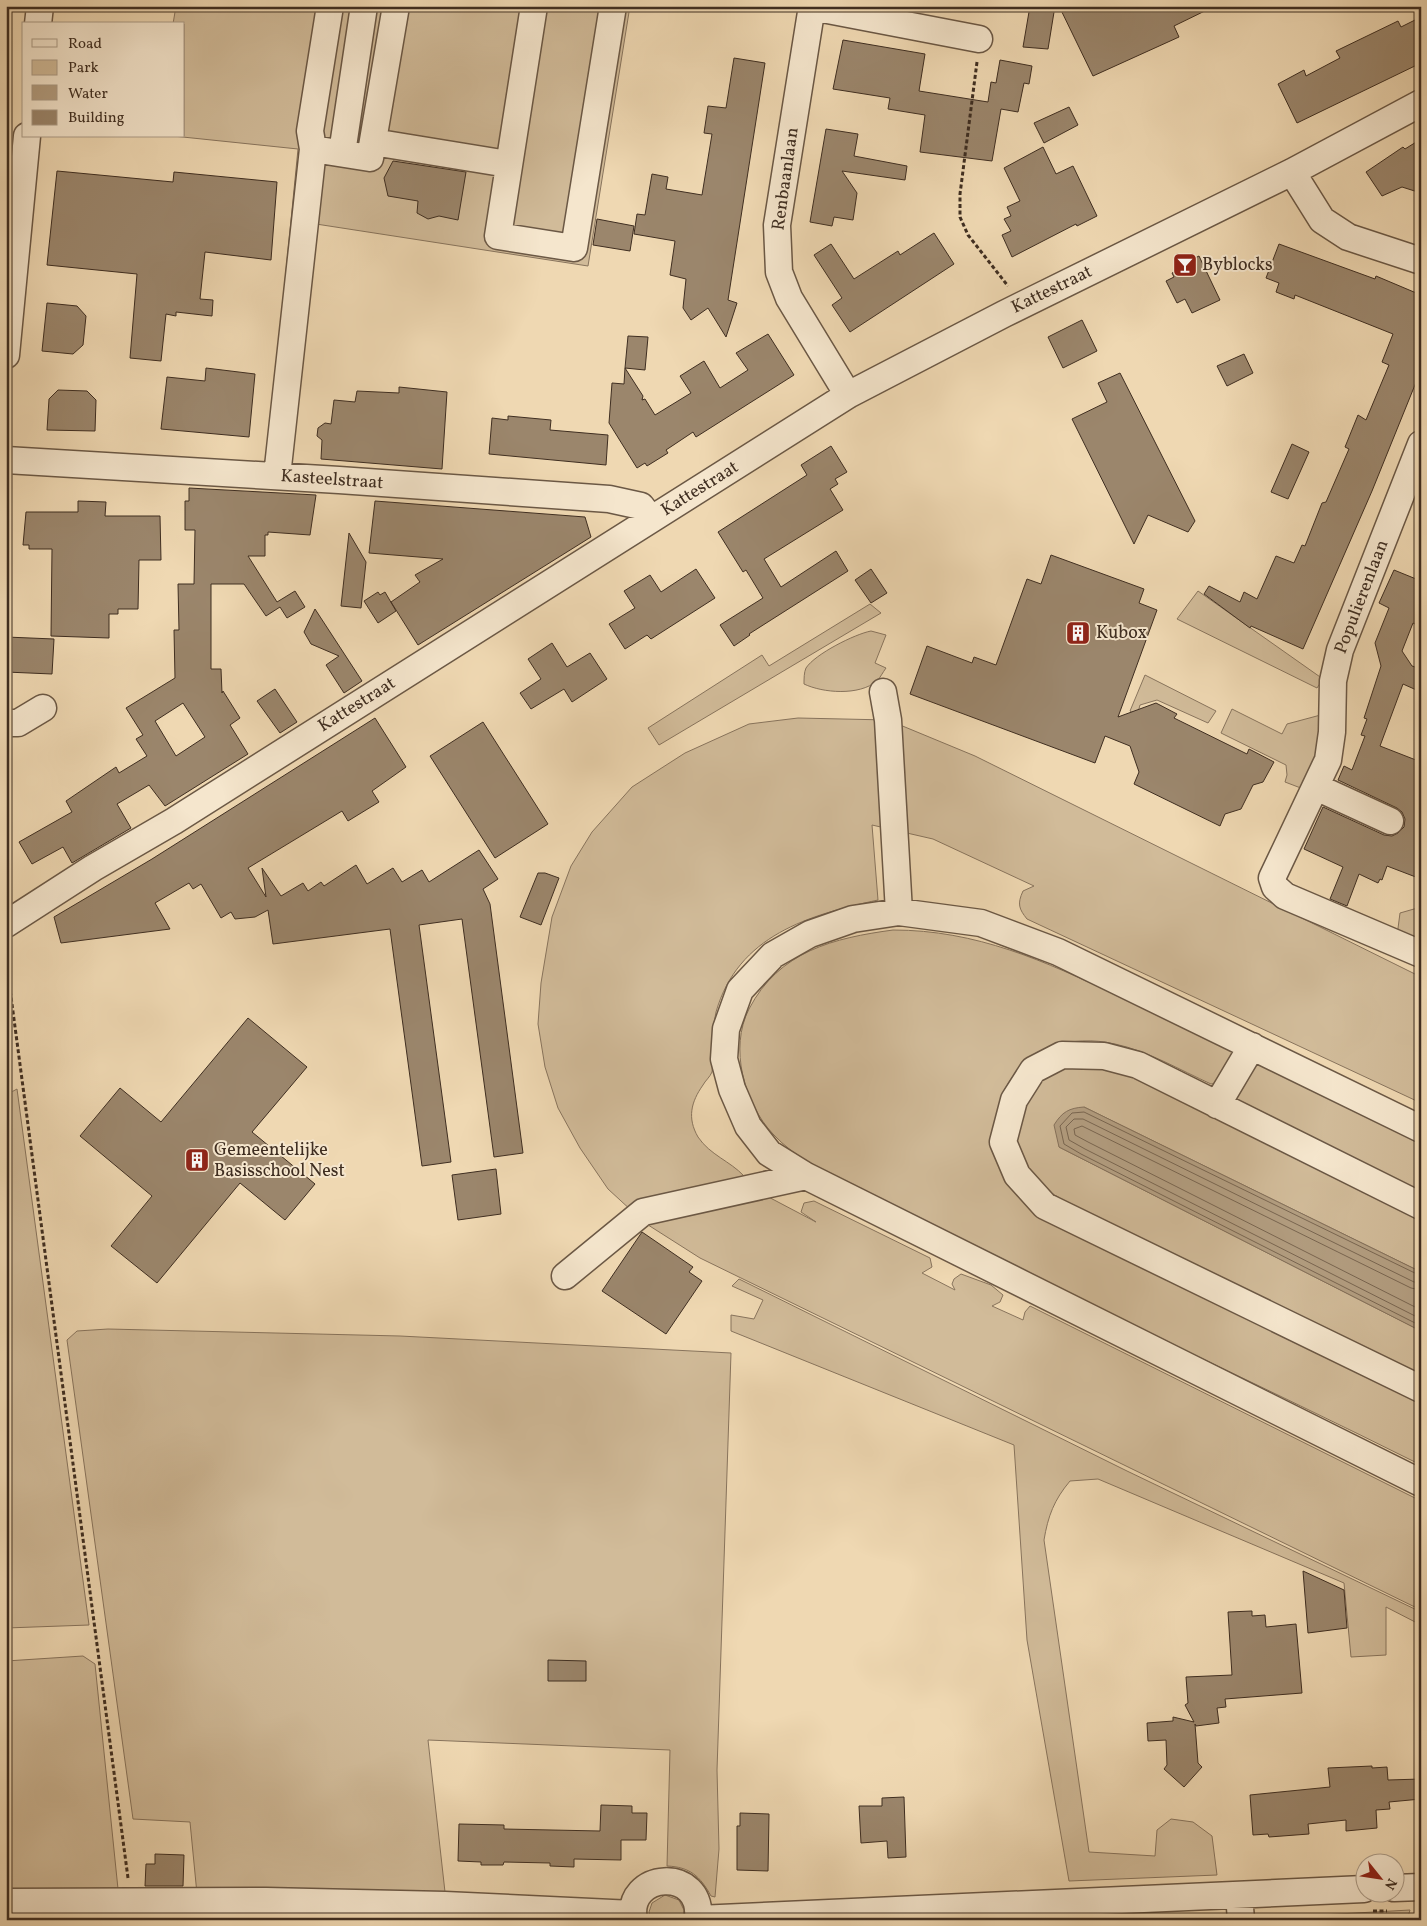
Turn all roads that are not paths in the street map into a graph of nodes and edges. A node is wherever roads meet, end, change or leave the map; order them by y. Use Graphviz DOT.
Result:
graph roads {
  1 [pos="40,6"];
  2 [pos="330,6"];
  3 [pos="364,6"];
  4 [pos="396,6"];
  5 [pos="534,6"];
  6 [pos="613,6"];
  7 [pos="812,6"];
  8 [pos="38,22"];
  9 [pos="979,39"];
  10 [pos="1421,103"];
  11 [pos="27,138"];
  12 [pos="373,142"];
  13 [pos="313,149"];
  14 [pos="342,153"];
  15 [pos="508,164"];
  16 [pos="1292,172"];
  17 [pos="14,197"];
  18 [pos="1421,262"];
  19 [pos="8,312"];
  20 [pos="6,355"];
  21 [pos="848,395"];
  22 [pos="1421,444"];
  23 [pos="6,460"];
  24 [pos="277,476"];
  25 [pos="651,520"];
  26 [pos="883,692"];
  27 [pos="44,708"];
  28 [pos="6,723"];
  29 [pos="1316,788"];
  30 [pos="1390,821"];
  31 [pos="899,912"];
  32 [pos="6,924"];
  33 [pos="1421,954"];
  34 [pos="1252,1046"];
  35 [pos="1217,1105"];
  36 [pos="1421,1129"];
  37 [pos="806,1176"];
  38 [pos="1421,1206"];
  39 [pos="565,1276"];
  40 [pos="1421,1389"];
  41 [pos="1421,1483"];
  42 [pos="1421,1887"];
  43 [pos="1404,1888"];
  44 [pos="1354,1891"];
  45 [pos="6,1902"];
  46 [pos="1240,1908"];
  47 [pos="634,1917"];
  48 [pos="698,1919"];
  1 -- 8 [label="street"];
  2 -- 13 [label="street"];
  3 -- 14 [label="street"];
  4 -- 12 [label="street"];
  5 -- 15 [label="street"];
  6 -- 15 [label="street"];
  7 -- 9 [label="street, Renbaanlaan"];
  7 -- 21 [label="street, Renbaanlaan"];
  10 -- 16 [label="street, Kattestraat"];
  11 -- 17 [label="street"];
  12 -- 14 [label="street"];
  12 -- 15 [label="street"];
  13 -- 14 [label="street"];
  13 -- 24 [label="street"];
  16 -- 18 [label="street"];
  16 -- 21 [label="street, Kattestraat"];
  17 -- 19 [label="street"];
  19 -- 20 [label="street"];
  21 -- 25 [label="street, Kattestraat"];
  22 -- 29 [label="street, Populierenlaan"];
  23 -- 24 [label="street, Kasteelstraat"];
  24 -- 25 [label="street, Kasteelstraat"];
  25 -- 32 [label="street, Kattestraat"];
  26 -- 31 [label="street"];
  27 -- 28 [label="street"];
  29 -- 30 [label="street"];
  29 -- 33 [label="street, Populierenlaan"];
  31 -- 34 [label="street"];
  31 -- 37 [label="street"];
  34 -- 35 [label="street"];
  34 -- 36 [label="street"];
  35 -- 38 [label="street"];
  35 -- 40 [label="street"];
  37 -- 39 [label="street"];
  37 -- 41 [label="street"];
  42 -- 43 [label="street"];
  44 -- 46 [label="street"];
  45 -- 47 [label="street"];
  46 -- 48 [label="street"];
  47 -- 48 [label="street"];
}
